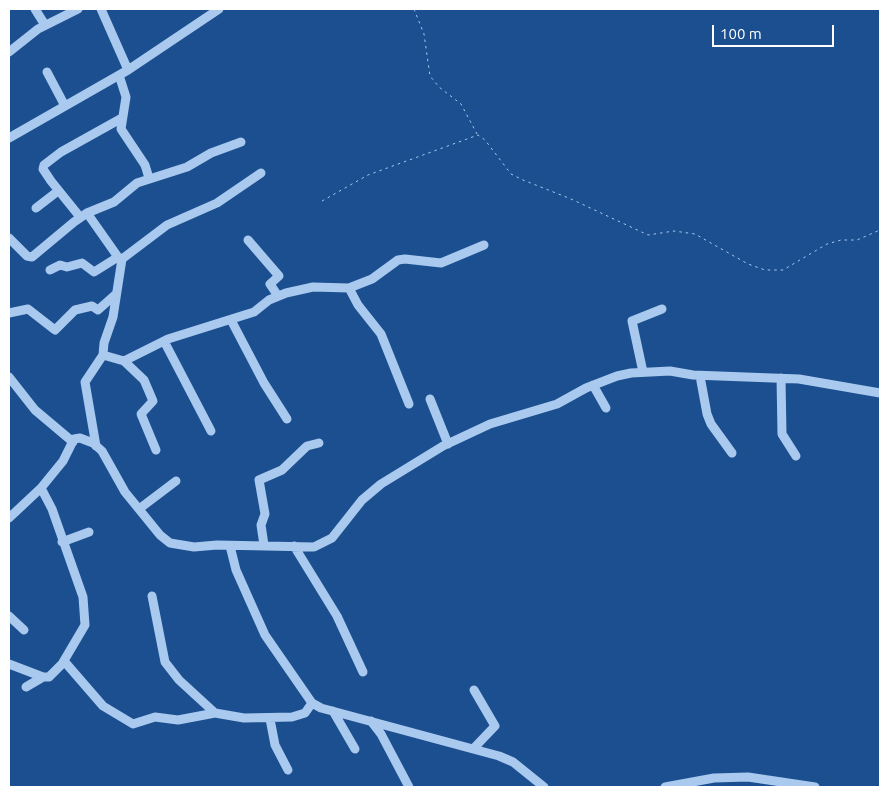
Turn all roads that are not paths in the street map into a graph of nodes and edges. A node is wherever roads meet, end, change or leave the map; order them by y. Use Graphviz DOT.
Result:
graph roads {
  1 [pos="36,9"];
  2 [pos="78,9"];
  3 [pos="101,9"];
  4 [pos="219,9"];
  5 [pos="45,25"];
  6 [pos="9,52"];
  7 [pos="128,70"];
  8 [pos="47,72"];
  9 [pos="119,75"];
  10 [pos="65,106"];
  11 [pos="122,118"];
  12 [pos="9,138"];
  13 [pos="241,142"];
  14 [pos="261,172"];
  15 [pos="149,178"];
  16 [pos="58,191"];
  17 [pos="36,208"];
  18 [pos="83,215"];
  19 [pos="9,238"];
  20 [pos="248,240"];
  21 [pos="484,245"];
  22 [pos="120,258"];
  23 [pos="50,270"];
  24 [pos="350,288"];
  25 [pos="116,294"];
  26 [pos="278,296"];
  27 [pos="662,309"];
  28 [pos="9,313"];
  29 [pos="231,320"];
  30 [pos="164,341"];
  31 [pos="103,354"];
  32 [pos="124,360"];
  33 [pos="643,372"];
  34 [pos="700,376"];
  35 [pos="9,377"];
  36 [pos="781,378"];
  37 [pos="593,385"];
  38 [pos="880,393"];
  39 [pos="430,399"];
  40 [pos="409,404"];
  41 [pos="606,408"];
  42 [pos="287,419"];
  43 [pos="211,431"];
  44 [pos="73,442"];
  45 [pos="319,443"];
  46 [pos="448,444"];
  47 [pos="96,446"];
  48 [pos="156,450"];
  49 [pos="732,453"];
  50 [pos="796,456"];
  51 [pos="176,481"];
  52 [pos="41,488"];
  53 [pos="139,509"];
  54 [pos="9,518"];
  55 [pos="89,532"];
  56 [pos="62,542"];
  57 [pos="230,546"];
  58 [pos="264,546"];
  59 [pos="294,546"];
  60 [pos="152,596"];
  61 [pos="9,616"];
  62 [pos="24,630"];
  63 [pos="64,661"];
  64 [pos="9,664"];
  65 [pos="363,672"];
  66 [pos="43,677"];
  67 [pos="26,687"];
  68 [pos="474,690"];
  69 [pos="312,703"];
  70 [pos="333,711"];
  71 [pos="215,712"];
  72 [pos="270,719"];
  73 [pos="371,721"];
  74 [pos="474,748"];
  75 [pos="355,749"];
  76 [pos="288,770"];
  77 [pos="408,787"];
  78 [pos="544,787"];
  79 [pos="665,787"];
  80 [pos="815,787"];
  1 -- 5 [label="street"];
  2 -- 5 [label="street"];
  3 -- 7 [label="street"];
  4 -- 7 [label="street"];
  5 -- 6 [label="street"];
  7 -- 9 [label="street"];
  8 -- 10 [label="street"];
  9 -- 10 [label="street"];
  9 -- 11 [label="street"];
  10 -- 12 [label="street"];
  11 -- 15 [label="street"];
  11 -- 16 [label="street"];
  13 -- 15 [label="street"];
  14 -- 22 [label="street"];
  15 -- 18 [label="street"];
  16 -- 17 [label="street"];
  16 -- 18 [label="street"];
  18 -- 19 [label="street"];
  18 -- 22 [label="street"];
  20 -- 26 [label="street"];
  21 -- 24 [label="street"];
  22 -- 23 [label="street"];
  22 -- 25 [label="street"];
  24 -- 26 [label="street"];
  24 -- 40 [label="street"];
  25 -- 28 [label="street"];
  25 -- 31 [label="street"];
  26 -- 29 [label="street"];
  27 -- 33 [label="street"];
  29 -- 30 [label="street"];
  29 -- 42 [label="street"];
  30 -- 32 [label="street"];
  30 -- 43 [label="street"];
  31 -- 32 [label="street"];
  31 -- 47 [label="street"];
  32 -- 48 [label="street"];
  33 -- 34 [label="street"];
  33 -- 37 [label="street"];
  34 -- 36 [label="street"];
  34 -- 49 [label="street"];
  35 -- 44 [label="street"];
  36 -- 38 [label="street"];
  36 -- 50 [label="street"];
  37 -- 41 [label="street"];
  37 -- 46 [label="street"];
  39 -- 46 [label="street"];
  44 -- 47 [label="street"];
  44 -- 52 [label="street"];
  45 -- 58 [label="street"];
  46 -- 59 [label="street"];
  47 -- 53 [label="street"];
  51 -- 53 [label="street"];
  52 -- 54 [label="street"];
  52 -- 56 [label="street"];
  53 -- 57 [label="street"];
  55 -- 56 [label="street"];
  56 -- 63 [label="street"];
  57 -- 58 [label="street"];
  57 -- 69 [label="street"];
  58 -- 59 [label="street"];
  59 -- 65 [label="street"];
  60 -- 71 [label="street"];
  61 -- 62 [label="street"];
  63 -- 66 [label="street"];
  63 -- 71 [label="street"];
  64 -- 66 [label="street"];
  66 -- 67 [label="street"];
  68 -- 74 [label="street"];
  69 -- 70 [label="street"];
  69 -- 72 [label="street"];
  70 -- 73 [label="street"];
  70 -- 75 [label="street"];
  71 -- 72 [label="street"];
  72 -- 76 [label="street"];
  73 -- 74 [label="street"];
  73 -- 77 [label="street"];
  74 -- 78 [label="street"];
  79 -- 80 [label="street"];
}
